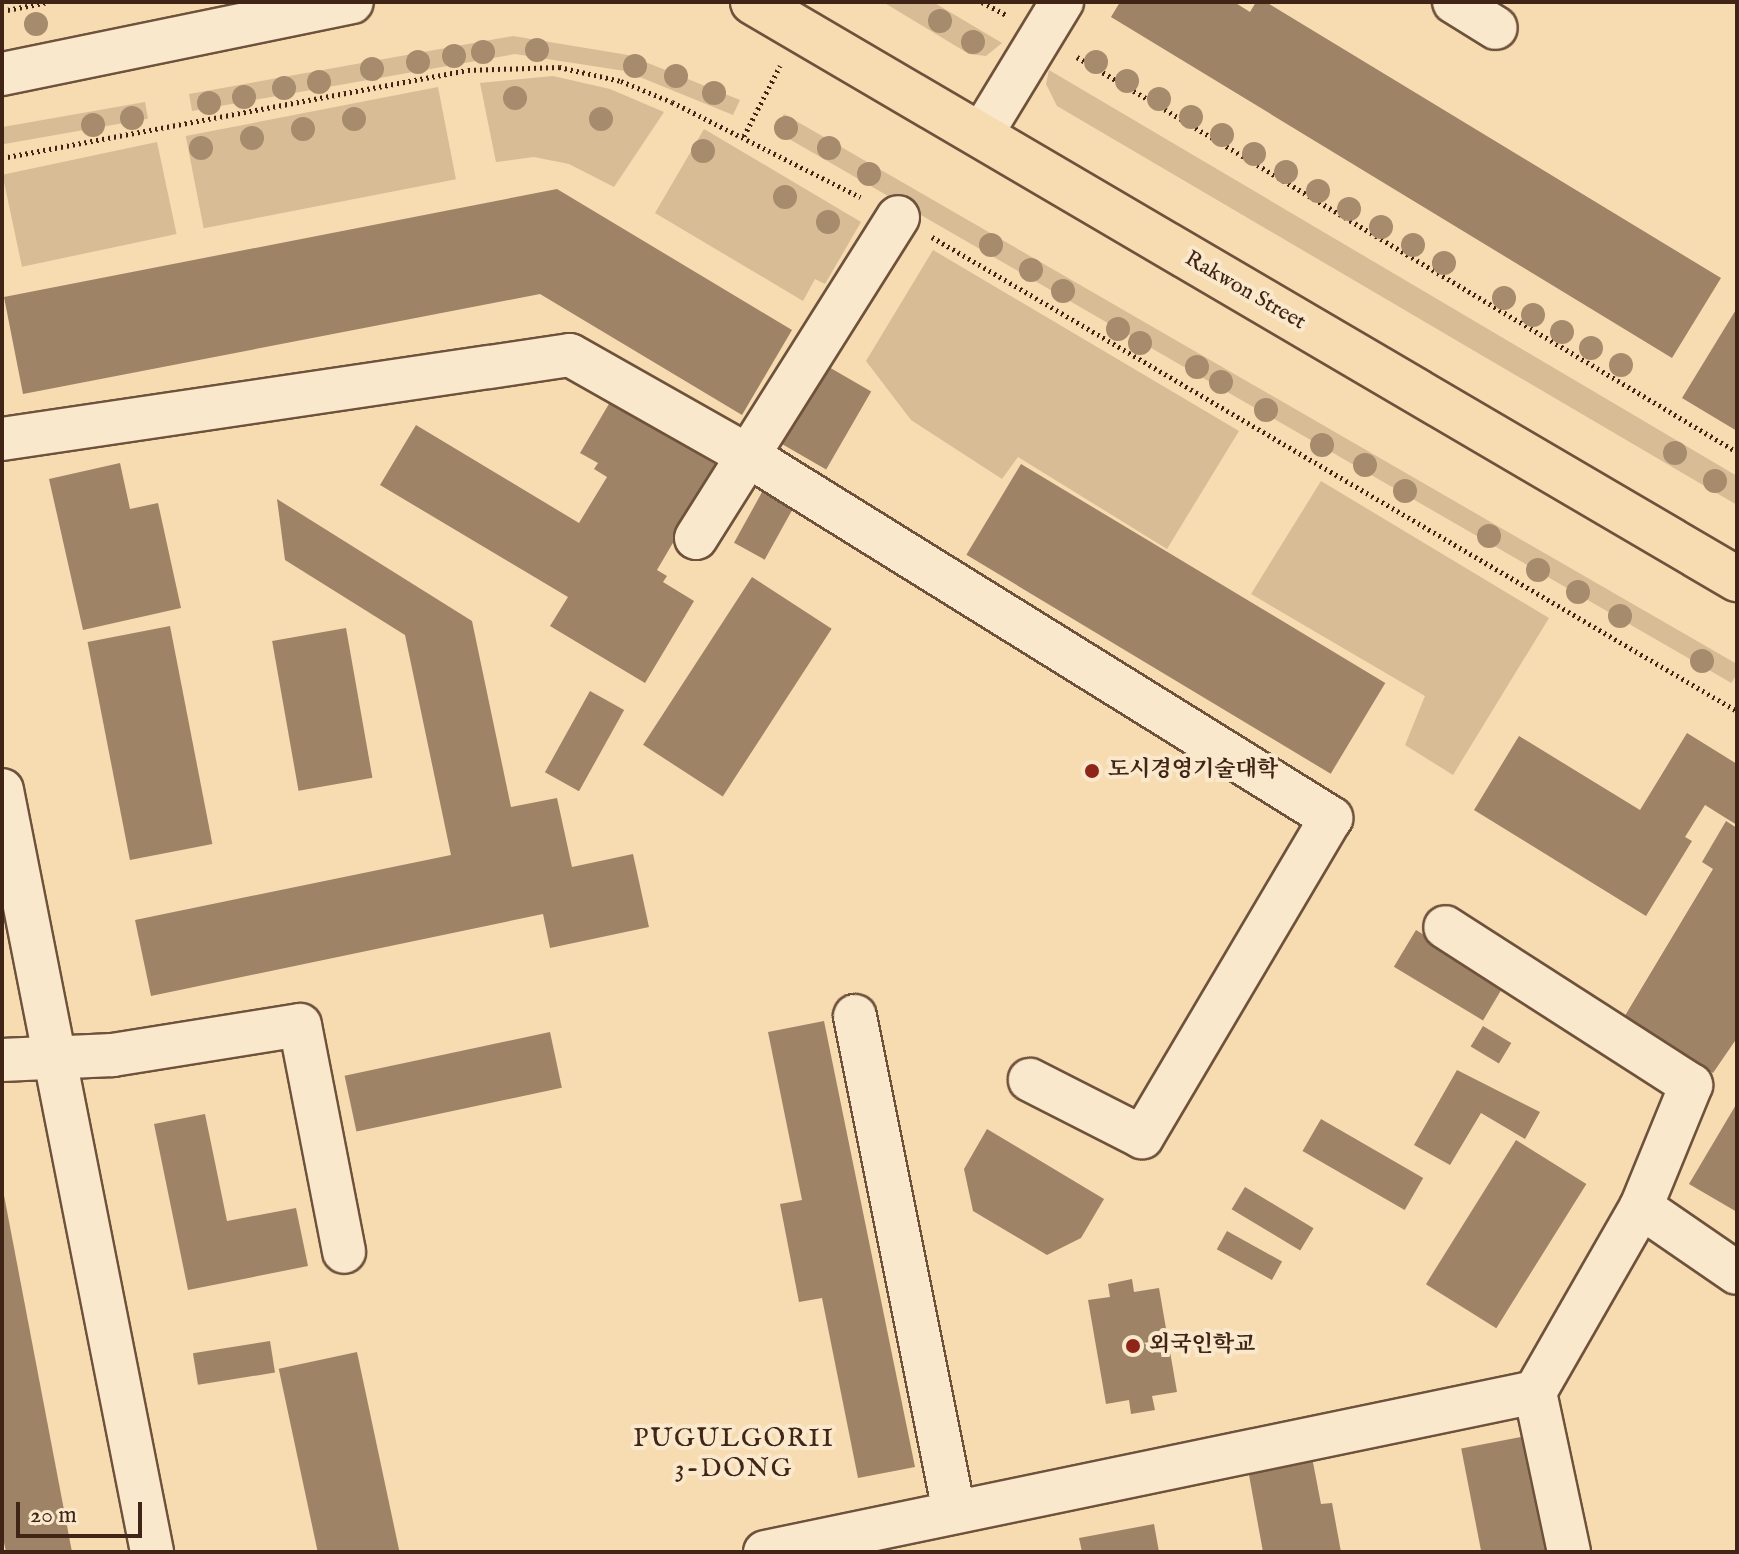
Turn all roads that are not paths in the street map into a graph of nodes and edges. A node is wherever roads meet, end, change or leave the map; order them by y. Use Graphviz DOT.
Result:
graph roads {
  1 [pos="352,2"];
  2 [pos="753,2"];
  3 [pos="1454,2"];
  4 [pos="1052,19"];
  5 [pos="1496,28"];
  6 [pos="2,74"];
  7 [pos="981,135"];
  8 [pos="898,217"];
  9 [pos="2,439"];
  10 [pos="747,455"];
  11 [pos="696,538"];
  12 [pos="1737,579"];
  13 [pos="2,790"];
  14 [pos="1445,927"];
  15 [pos="855,1016"];
  16 [pos="53,1055"];
  17 [pos="2,1060"];
  18 [pos="1030,1080"];
  19 [pos="1641,1207"];
  20 [pos="344,1252"];
  21 [pos="1737,1273"];
  22 [pos="1535,1392"];
  23 [pos="954,1511"];
  24 [pos="152,1552"];
  25 [pos="765,1552"];
  26 [pos="1569,1552"];
  1 -- 6 [label="street"];
  2 -- 7 [label="main road, Rakwon Street"];
  3 -- 5 [label="street"];
  4 -- 7 [label="street"];
  7 -- 12 [label="main road, Rakwon Street"];
  8 -- 10 [label="street"];
  9 -- 10 [label="street"];
  10 -- 11 [label="street"];
  10 -- 18 [label="street"];
  13 -- 16 [label="street"];
  14 -- 19 [label="street"];
  15 -- 23 [label="street"];
  16 -- 17 [label="street"];
  16 -- 20 [label="street"];
  16 -- 24 [label="street"];
  19 -- 21 [label="street"];
  19 -- 22 [label="street"];
  22 -- 23 [label="street"];
  22 -- 26 [label="street"];
  23 -- 25 [label="street"];
}
